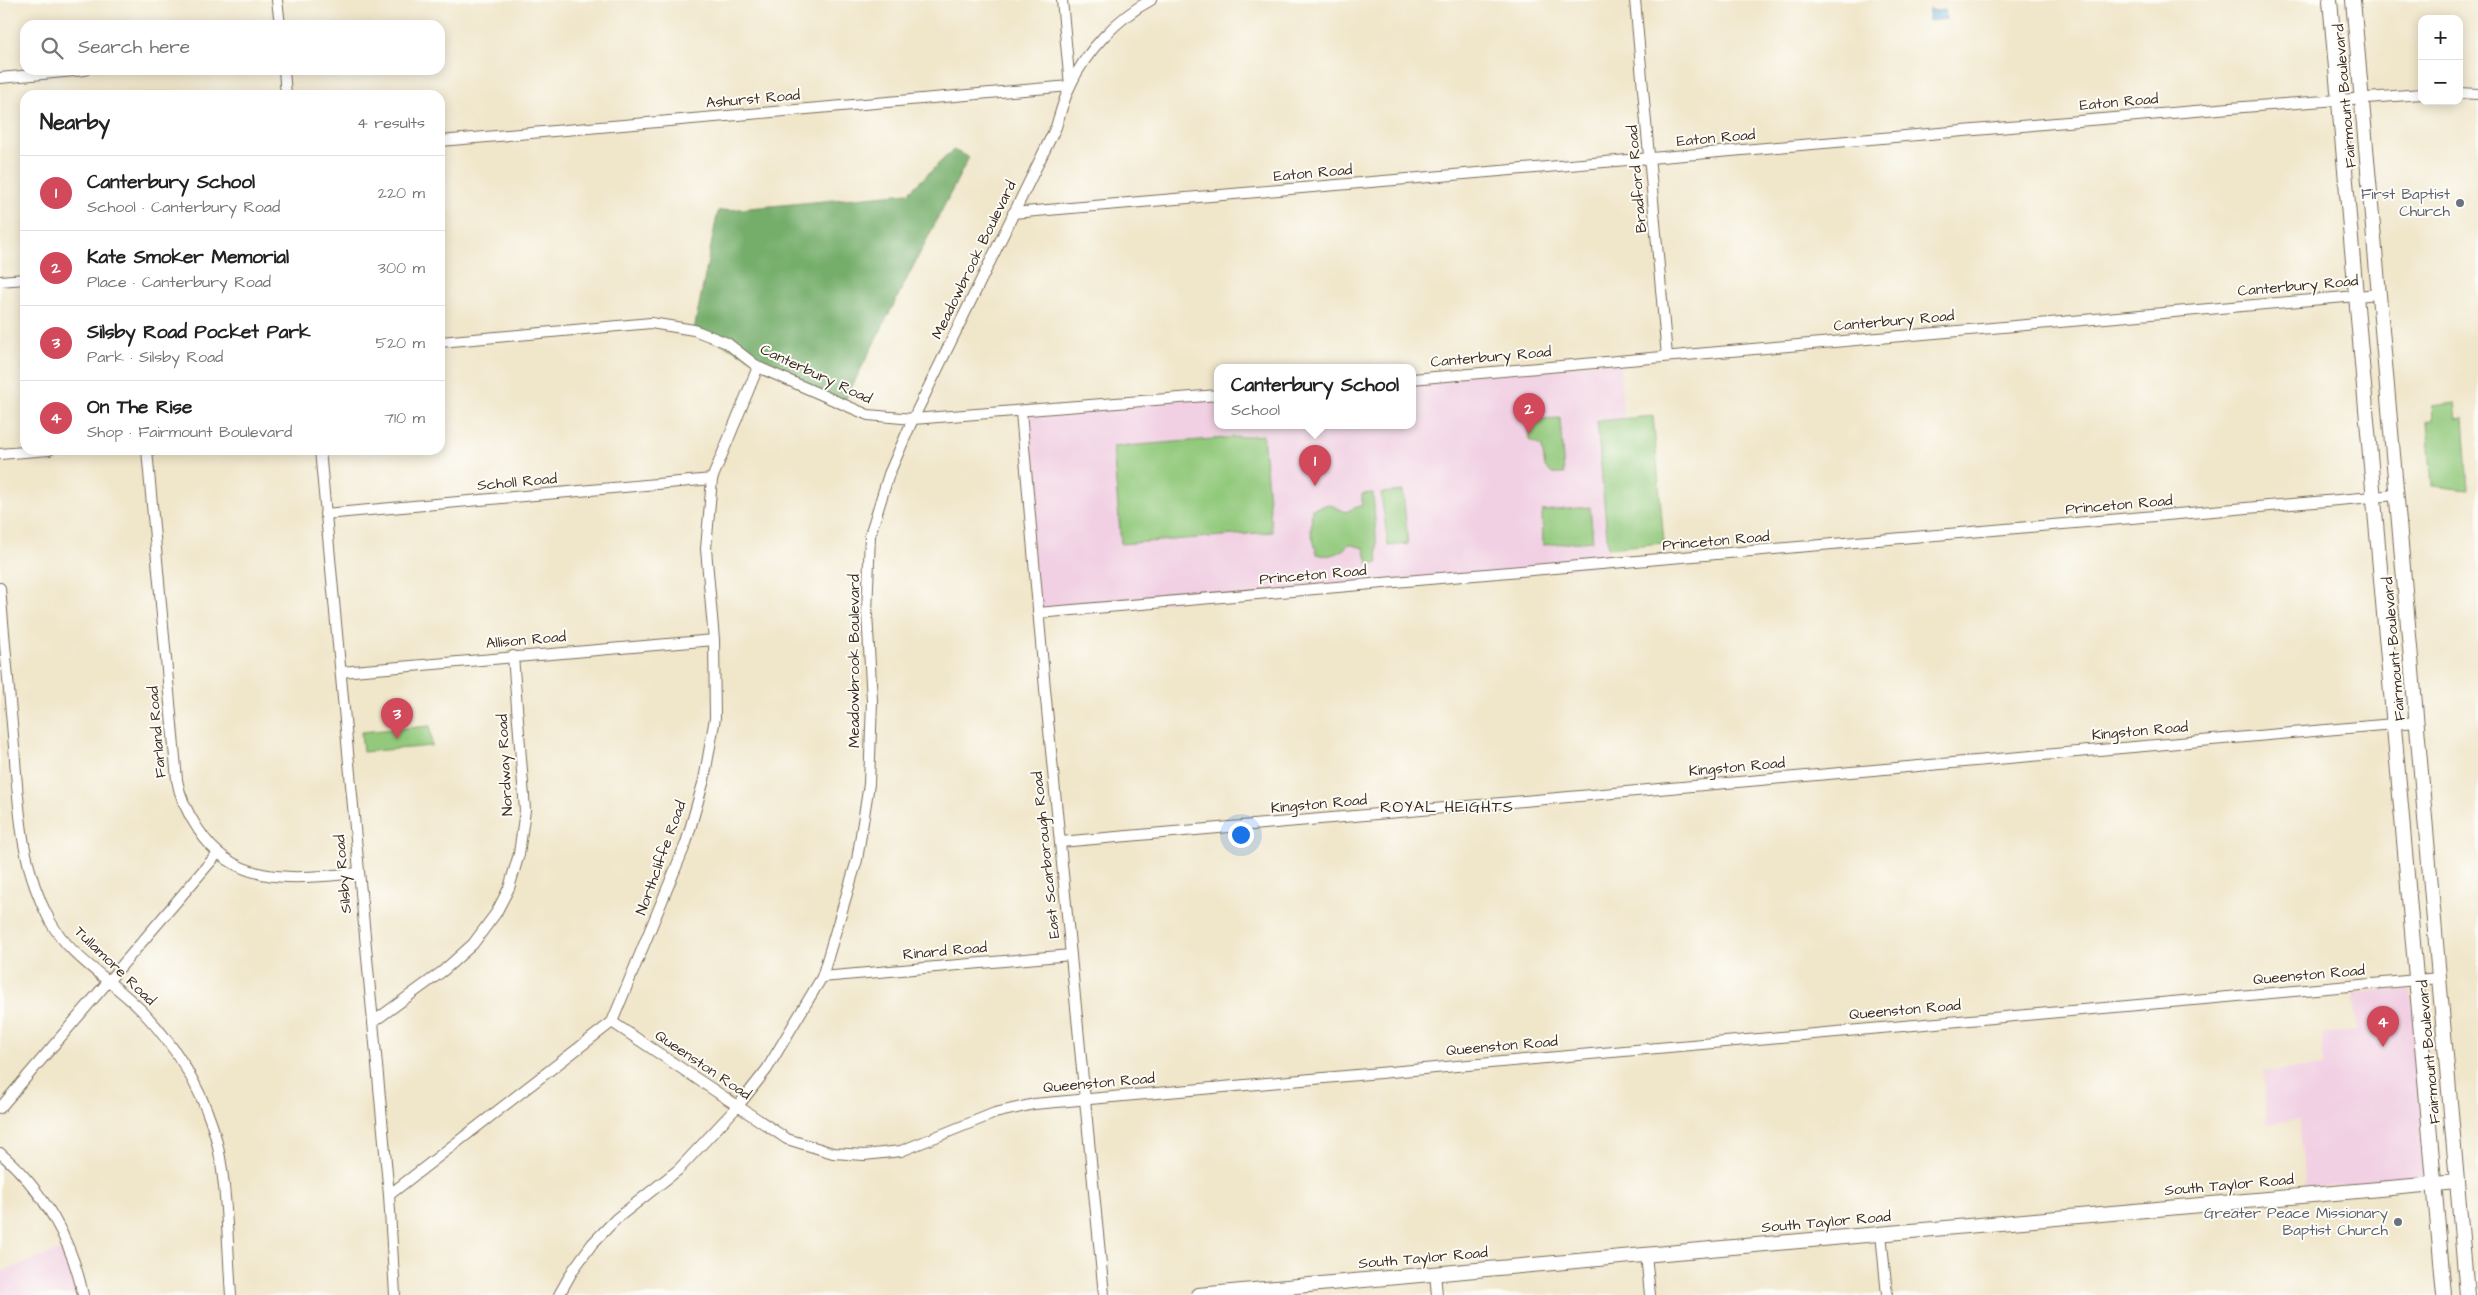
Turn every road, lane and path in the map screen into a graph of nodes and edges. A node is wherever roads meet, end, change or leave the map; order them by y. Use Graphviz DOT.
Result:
graph roads {
  1 [pos="277,0"];
  2 [pos="1062,0"];
  3 [pos="1151,0"];
  4 [pos="1635,0"];
  5 [pos="2330,0"];
  6 [pos="2352,0"];
  7 [pos="279,20"];
  8 [pos="32,75"];
  9 [pos="284,75"];
  10 [pos="0,78"];
  11 [pos="1070,86"];
  12 [pos="286,90"];
  13 [pos="2463,93"];
  14 [pos="2418,94"];
  15 [pos="2478,94"];
  16 [pos="2361,98"];
  17 [pos="2339,99"];
  18 [pos="445,141"];
  19 [pos="1650,160"];
  20 [pos="1013,213"];
  21 [pos="20,279"];
  22 [pos="0,281"];
  23 [pos="2379,294"];
  24 [pos="2356,296"];
  25 [pos="2383,340"];
  26 [pos="445,342"];
  27 [pos="2360,345"];
  28 [pos="1667,356"];
  29 [pos="758,366"];
  30 [pos="1416,379"];
  31 [pos="1214,395"];
  32 [pos="1021,412"];
  33 [pos="913,419"];
  34 [pos="20,452"];
  35 [pos="0,454"];
  36 [pos="147,455"];
  37 [pos="320,455"];
  38 [pos="712,479"];
  39 [pos="2396,495"];
  40 [pos="2374,497"];
  41 [pos="325,514"];
  42 [pos="0,588"];
  43 [pos="1038,613"];
  44 [pos="714,640"];
  45 [pos="513,656"];
  46 [pos="341,672"];
  47 [pos="2416,722"];
  48 [pos="2394,724"];
  49 [pos="1060,842"];
  50 [pos="218,853"];
  51 [pos="358,872"];
  52 [pos="1071,955"];
  53 [pos="822,977"];
  54 [pos="2439,978"];
  55 [pos="2416,980"];
  56 [pos="108,982"];
  57 [pos="373,1022"];
  58 [pos="612,1022"];
  59 [pos="1084,1100"];
  60 [pos="738,1106"];
  61 [pos="0,1108"];
  62 [pos="2451,1110"];
  63 [pos="2428,1112"];
  64 [pos="0,1153"];
  65 [pos="2457,1182"];
  66 [pos="2435,1184"];
  67 [pos="389,1195"];
  68 [pos="1881,1233"];
  69 [pos="1646,1254"];
  70 [pos="1435,1273"];
  71 [pos="1233,1293"];
  72 [pos="83,1295"];
  73 [pos="231,1295"];
  74 [pos="395,1295"];
  75 [pos="559,1295"];
  76 [pos="1104,1295"];
  77 [pos="1198,1295"];
  78 [pos="1437,1295"];
  79 [pos="1650,1295"];
  80 [pos="1887,1295"];
  81 [pos="2444,1295"];
  82 [pos="2467,1295"];
  1 -- 7 [label="street"];
  2 -- 11 [label="street"];
  3 -- 11 [label="street, Meadowbrook Boulevard"];
  4 -- 19 [label="street, Bradford Road"];
  5 -- 17 [label="main road, Fairmount Boulevard"];
  6 -- 16 [label="main road, Fairmount Boulevard"];
  8 -- 10 [label="street"];
  9 -- 12 [label="street"];
  11 -- 18 [label="street, Ashurst Road"];
  11 -- 20 [label="street, Meadowbrook Boulevard"];
  13 -- 15 [label="street"];
  14 -- 16 [label="street, Eaton Road"];
  16 -- 17 [label="street, Eaton Road"];
  16 -- 23 [label="main road, Fairmount Boulevard"];
  17 -- 19 [label="street, Eaton Road"];
  17 -- 24 [label="main road, Fairmount Boulevard"];
  19 -- 20 [label="street, Eaton Road"];
  19 -- 28 [label="street, Bradford Road"];
  20 -- 33 [label="street, Meadowbrook Boulevard"];
  21 -- 22 [label="street"];
  23 -- 24 [label="street, Canterbury Road"];
  23 -- 25 [label="main road, Fairmount Boulevard"];
  24 -- 27 [label="main road, Fairmount Boulevard"];
  24 -- 28 [label="street, Canterbury Road"];
  25 -- 27 [label="main road"];
  25 -- 39 [label="main road, Fairmount Boulevard"];
  26 -- 29 [label="street, Canterbury Road"];
  27 -- 40 [label="main road, Fairmount Boulevard"];
  28 -- 30 [label="street, Canterbury Road"];
  29 -- 33 [label="street, Canterbury Road"];
  29 -- 38 [label="street, Northcliffe Road"];
  31 -- 32 [label="street, Canterbury Road"];
  32 -- 33 [label="street, Canterbury Road"];
  32 -- 43 [label="street, East Scarborough Road"];
  33 -- 53 [label="street, Meadowbrook Boulevard"];
  34 -- 35 [label="street"];
  36 -- 50 [label="street, Farland Road"];
  37 -- 41 [label="street, Silsby Road"];
  38 -- 41 [label="street, Scholl Road"];
  38 -- 44 [label="street, Northcliffe Road"];
  39 -- 40 [label="street, Princeton Road"];
  39 -- 47 [label="main road, Fairmount Boulevard"];
  40 -- 43 [label="street, Princeton Road"];
  40 -- 48 [label="main road, Fairmount Boulevard"];
  41 -- 46 [label="street, Silsby Road"];
  42 -- 56 [label="street, Tullamore Road"];
  43 -- 49 [label="street, East Scarborough Road"];
  44 -- 45 [label="street, Allison Road"];
  44 -- 58 [label="street, Northcliffe Road"];
  45 -- 46 [label="street, Allison Road"];
  45 -- 57 [label="street, Nordway Road"];
  46 -- 51 [label="street, Silsby Road"];
  47 -- 48 [label="street, Kingston Road"];
  47 -- 54 [label="main road, Fairmount Boulevard"];
  48 -- 49 [label="street, Kingston Road"];
  48 -- 55 [label="main road, Fairmount Boulevard"];
  49 -- 52 [label="street, East Scarborough Road"];
  50 -- 51 [label="street, Farland Road"];
  50 -- 56 [label="street"];
  51 -- 57 [label="street, Silsby Road"];
  52 -- 53 [label="street, Rinard Road"];
  52 -- 59 [label="street, East Scarborough Road"];
  53 -- 60 [label="street, Meadowbrook Boulevard"];
  54 -- 55 [label="street, Queenston Road"];
  54 -- 62 [label="main road, Fairmount Boulevard"];
  55 -- 59 [label="street, Queenston Road"];
  55 -- 63 [label="main road, Fairmount Boulevard"];
  56 -- 61 [label="street"];
  56 -- 73 [label="street, Tullamore Road"];
  57 -- 67 [label="street, Silsby Road"];
  58 -- 60 [label="street, Queenston Road"];
  58 -- 67 [label="street, Northcliffe Road"];
  59 -- 60 [label="street, Queenston Road"];
  59 -- 76 [label="street, East Scarborough Road"];
  60 -- 75 [label="street, Meadowbrook Boulevard"];
  62 -- 63 [label="main road"];
  62 -- 65 [label="main road, Fairmount Boulevard"];
  63 -- 66 [label="main road, Fairmount Boulevard"];
  64 -- 72 [label="street"];
  65 -- 66 [label="main road, South Taylor Road"];
  65 -- 82 [label="main road, Fairmount Boulevard"];
  66 -- 68 [label="main road, South Taylor Road"];
  66 -- 81 [label="main road, Fairmount Boulevard"];
  67 -- 74 [label="street, Silsby Road"];
  68 -- 69 [label="main road, South Taylor Road"];
  68 -- 80 [label="street"];
  69 -- 70 [label="main road, South Taylor Road"];
  69 -- 79 [label="street"];
  70 -- 71 [label="main road, South Taylor Road"];
  70 -- 78 [label="street"];
  71 -- 77 [label="main road, South Taylor Road"];
}
